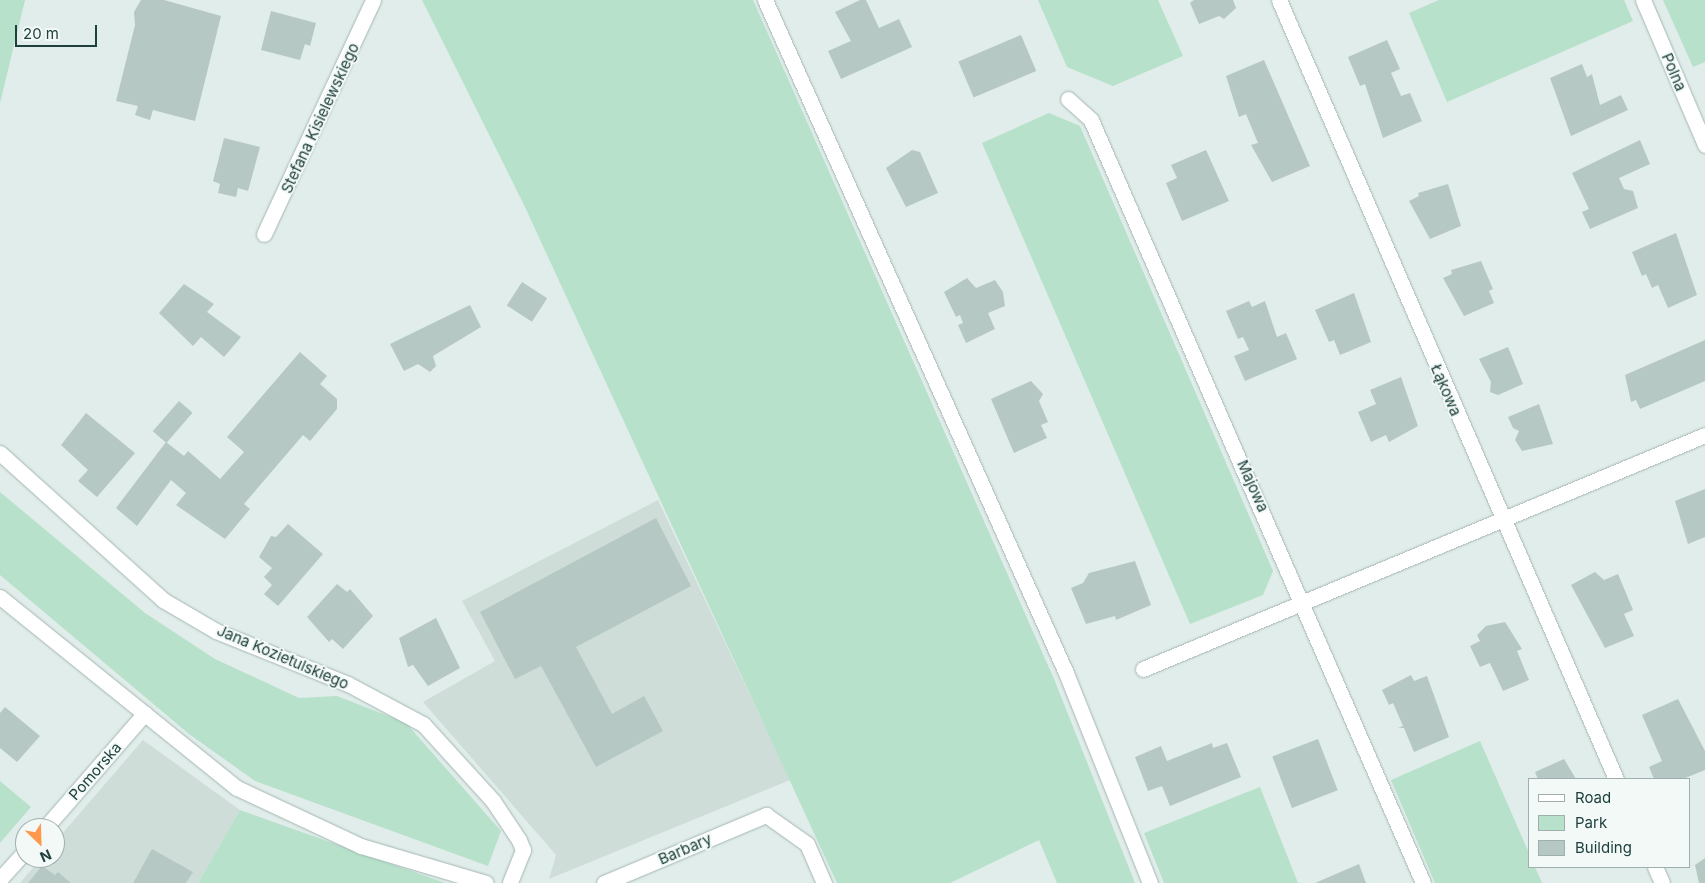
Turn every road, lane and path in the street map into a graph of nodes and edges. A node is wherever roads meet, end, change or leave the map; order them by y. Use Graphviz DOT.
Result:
graph roads {
  1 [pos="373,0"];
  2 [pos="766,0"];
  3 [pos="1279,0"];
  4 [pos="1643,0"];
  5 [pos="1068,99"];
  6 [pos="1705,145"];
  7 [pos="264,234"];
  8 [pos="1705,435"];
  9 [pos="0,453"];
  10 [pos="1501,518"];
  11 [pos="0,598"];
  12 [pos="1303,600"];
  13 [pos="1143,668"];
  14 [pos="144,713"];
  15 [pos="1616,778"];
  16 [pos="54,818"];
  17 [pos="15,862"];
  18 [pos="1655,868"];
  19 [pos="0,879"];
  20 [pos="486,883"];
  21 [pos="510,883"];
  22 [pos="604,883"];
  23 [pos="824,883"];
  24 [pos="1150,883"];
  25 [pos="1423,883"];
  26 [pos="1662,883"];
  1 -- 7 [label="street, Stefana Kisielewskiego"];
  2 -- 24 [label="street"];
  3 -- 10 [label="street, Łąkowa"];
  4 -- 6 [label="street, Polna"];
  5 -- 12 [label="street, Majowa"];
  8 -- 10 [label="street"];
  9 -- 21 [label="street, Jana Kozietulskiego"];
  10 -- 12 [label="street"];
  10 -- 15 [label="street, Łąkowa"];
  11 -- 14 [label="street"];
  12 -- 13 [label="street"];
  12 -- 25 [label="street, Majowa"];
  14 -- 16 [label="street, Pomorska"];
  14 -- 20 [label="street"];
  17 -- 19 [label="street"];
  18 -- 26 [label="street"];
  22 -- 23 [label="street, Barbary"];
}
